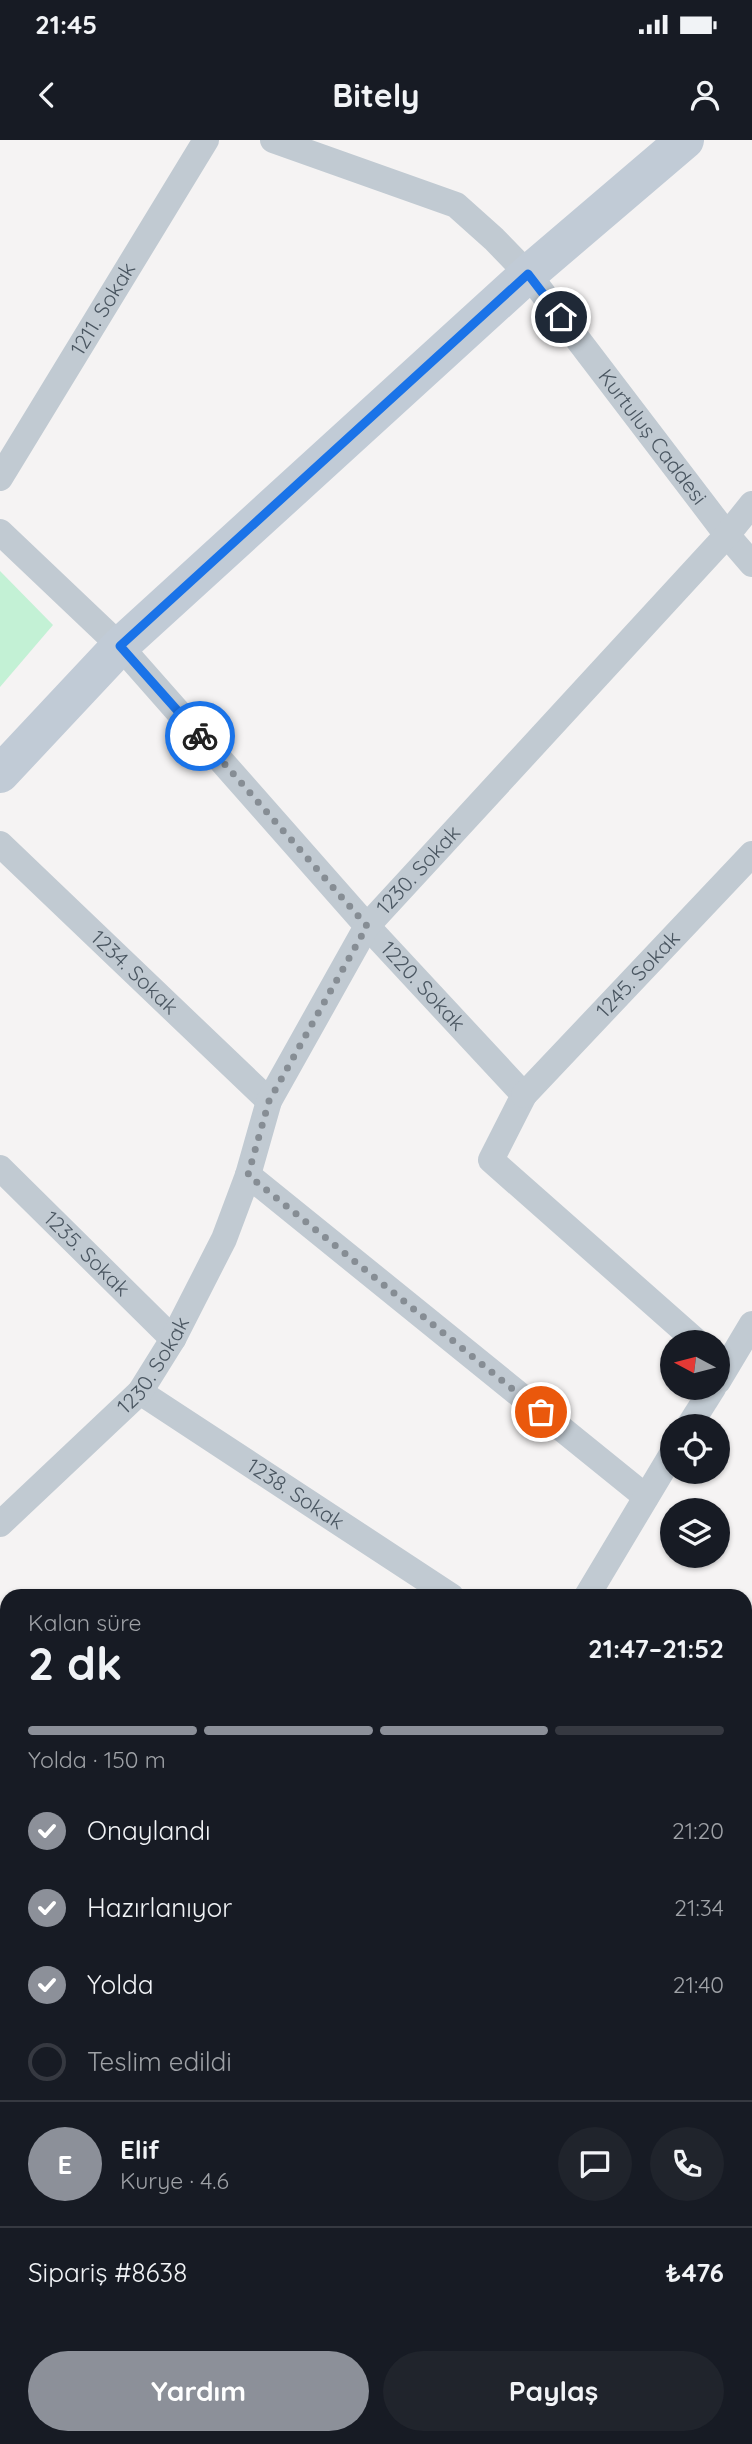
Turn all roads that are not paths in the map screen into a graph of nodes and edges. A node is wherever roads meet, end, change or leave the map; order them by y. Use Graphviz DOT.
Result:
graph roads {
  1 [pos="206,140"];
  2 [pos="273,140"];
  3 [pos="685,140"];
  4 [pos="528,274"];
  5 [pos="0,478"];
  6 [pos="752,504"];
  7 [pos="0,532"];
  8 [pos="727,536"];
  9 [pos="752,564"];
  10 [pos="120,646"];
  11 [pos="0,774"];
  12 [pos="0,844"];
  13 [pos="752,854"];
  14 [pos="367,926"];
  15 [pos="524,1095"];
  16 [pos="269,1101"];
  17 [pos="0,1168"];
  18 [pos="248,1175"];
  19 [pos="752,1324"];
  20 [pos="683,1330"];
  21 [pos="173,1339"];
  22 [pos="730,1356"];
  23 [pos="140,1392"];
  24 [pos="660,1474"];
  25 [pos="646,1497"];
  26 [pos="0,1524"];
  27 [pos="440,1589"];
  28 [pos="591,1589"];
  1 -- 5 [label="street, 1211. Sokak"];
  2 -- 4 [label="street, Kurtuluş Caddesi"];
  3 -- 4 [label="main road"];
  4 -- 8 [label="street, Kurtuluş Caddesi"];
  4 -- 10 [label="main road"];
  6 -- 8 [label="street, 1230. Sokak"];
  7 -- 10 [label="street, 1220. Sokak"];
  8 -- 9 [label="street, Kurtuluş Caddesi"];
  8 -- 14 [label="street, 1230. Sokak"];
  10 -- 11 [label="main road"];
  10 -- 14 [label="street, 1220. Sokak"];
  12 -- 16 [label="street, 1234. Sokak"];
  13 -- 15 [label="street, 1245. Sokak"];
  14 -- 15 [label="street, 1220. Sokak"];
  14 -- 16 [label="street, 1230. Sokak"];
  15 -- 20 [label="street"];
  16 -- 18 [label="street, 1230. Sokak"];
  17 -- 21 [label="street, 1235. Sokak"];
  18 -- 21 [label="street, 1230. Sokak"];
  18 -- 25 [label="street"];
  19 -- 22 [label="street"];
  21 -- 23 [label="street, 1230. Sokak"];
  23 -- 26 [label="street, 1230. Sokak"];
  23 -- 27 [label="street, 1238. Sokak"];
  24 -- 25 [label="street"];
  25 -- 28 [label="street"];
}
